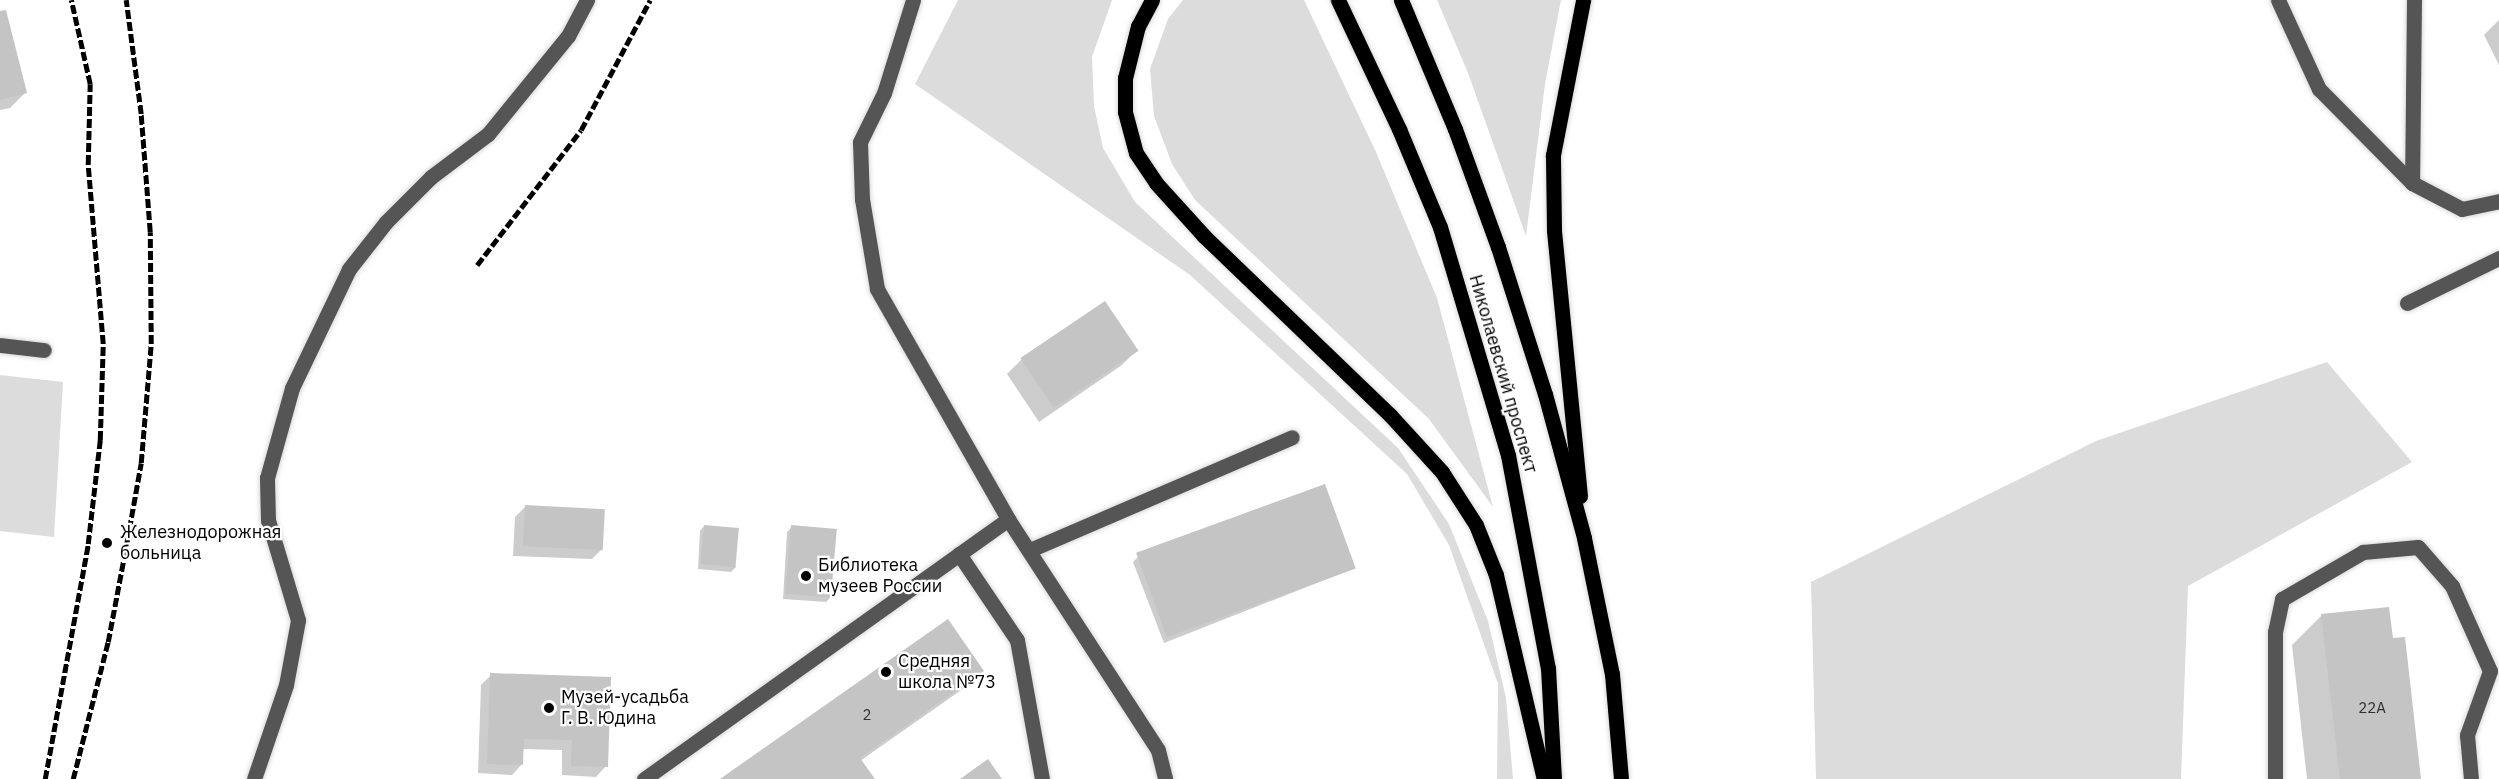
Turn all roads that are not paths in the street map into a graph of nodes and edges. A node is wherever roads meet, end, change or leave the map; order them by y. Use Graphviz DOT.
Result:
graph roads {
  1 [pos="587,0"];
  2 [pos="913,0"];
  3 [pos="1152,0"];
  4 [pos="1338,0"];
  5 [pos="1401,0"];
  6 [pos="1583,0"];
  7 [pos="2278,0"];
  8 [pos="2414,0"];
  9 [pos="2412,183"];
  10 [pos="2499,201"];
  11 [pos="2499,258"];
  12 [pos="2407,303"];
  13 [pos="0,345"];
  14 [pos="44,350"];
  15 [pos="1292,437"];
  16 [pos="1008,519"];
  17 [pos="1584,538"];
  18 [pos="1030,550"];
  19 [pos="959,554"];
  20 [pos="2494,671"];
  21 [pos="254,779"];
  22 [pos="644,779"];
  23 [pos="1042,779"];
  24 [pos="1165,779"];
  25 [pos="1544,779"];
  26 [pos="1554,779"];
  27 [pos="1621,779"];
  28 [pos="2275,779"];
  29 [pos="2471,779"];
  1 -- 21 [label="street"];
  2 -- 16 [label="street"];
  3 -- 25 [label="main road"];
  4 -- 26 [label="main road, Николаевский проспект"];
  5 -- 17 [label="main road, Николаевский проспект"];
  6 -- 17 [label="main road"];
  7 -- 9 [label="street"];
  8 -- 9 [label="street"];
  9 -- 10 [label="street"];
  11 -- 12 [label="street"];
  13 -- 14 [label="street"];
  15 -- 18 [label="street"];
  16 -- 18 [label="street"];
  16 -- 19 [label="street"];
  17 -- 27 [label="main road, Николаевский проспект"];
  18 -- 24 [label="street"];
  19 -- 22 [label="street"];
  19 -- 23 [label="street"];
  20 -- 28 [label="street"];
  20 -- 29 [label="street"];
}
